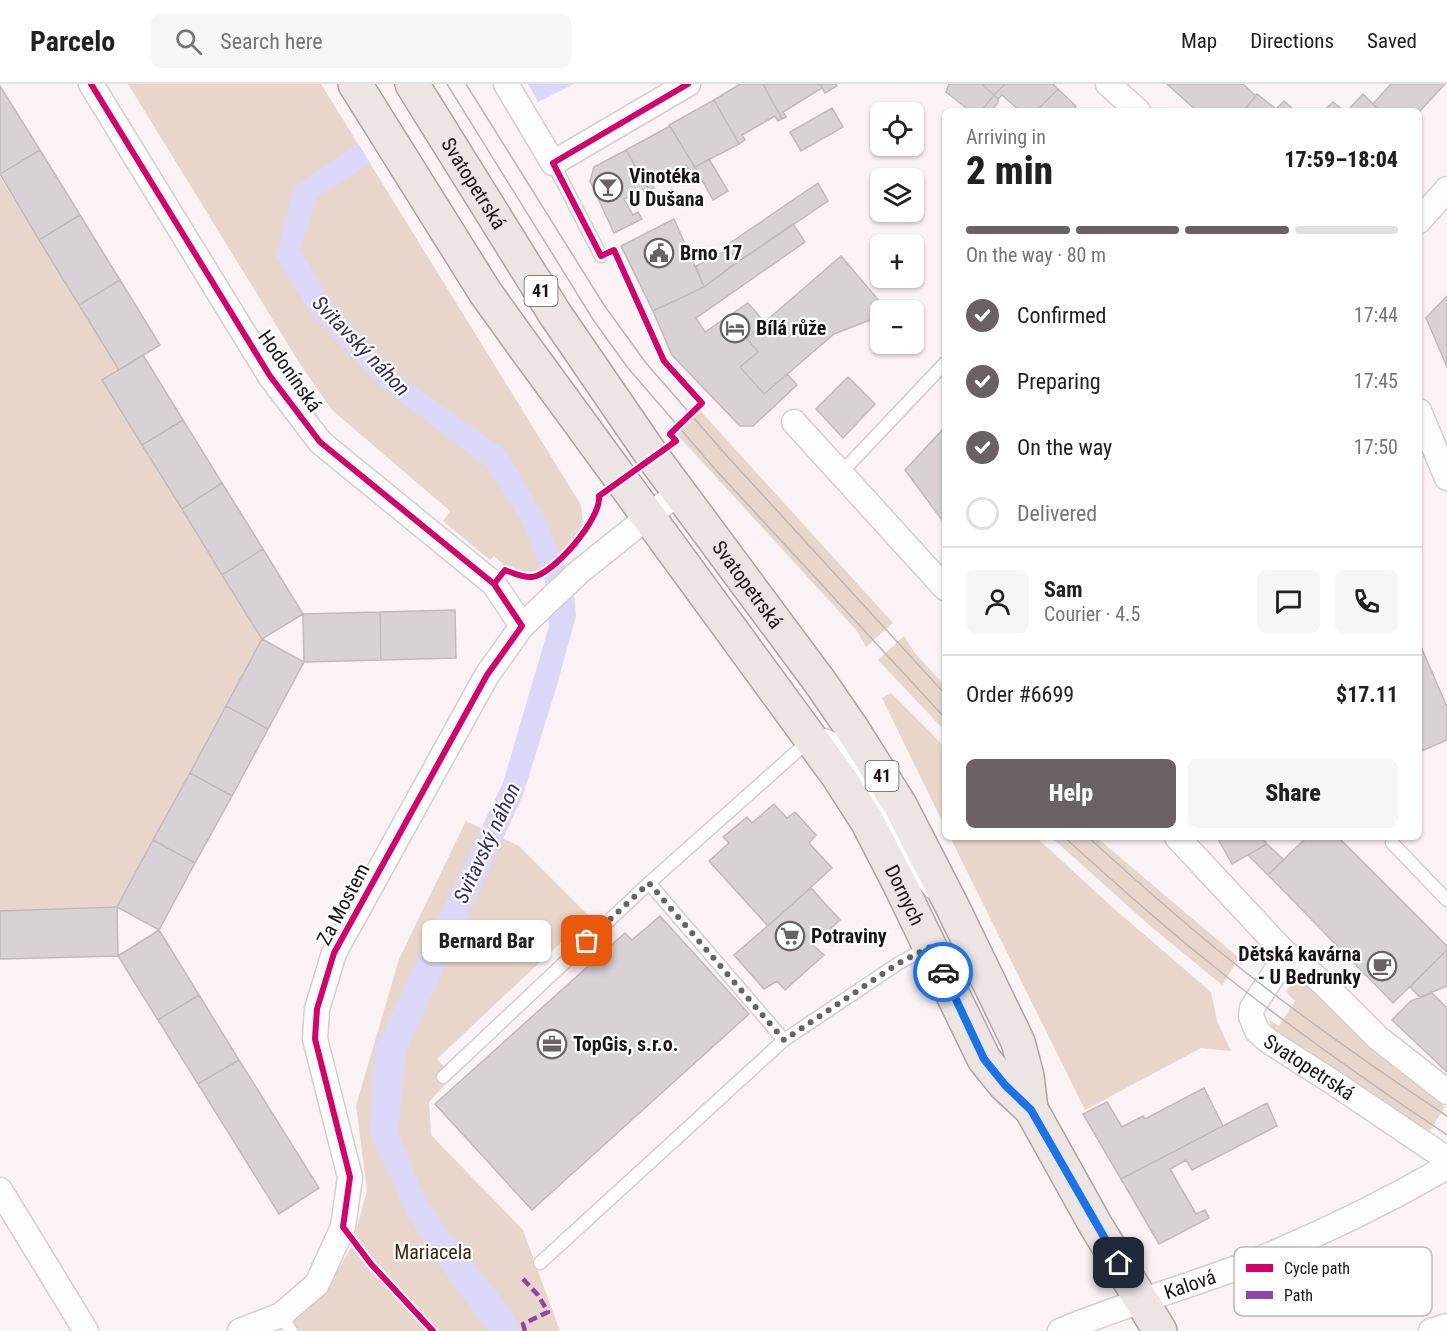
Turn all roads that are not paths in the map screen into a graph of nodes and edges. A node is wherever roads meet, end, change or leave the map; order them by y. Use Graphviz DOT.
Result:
graph roads {
  1 [pos="91,84"];
  2 [pos="355,84"];
  3 [pos="412,84"];
  4 [pos="506,84"];
  5 [pos="688,84"];
  6 [pos="1108,84"];
  7 [pos="1135,108"];
  8 [pos="553,163"];
  9 [pos="1447,189"];
  10 [pos="1422,218"];
  11 [pos="601,256"];
  12 [pos="942,366"];
  13 [pos="1422,418"];
  14 [pos="794,422"];
  15 [pos="841,473"];
  16 [pos="1447,478"];
  17 [pos="678,492"];
  18 [pos="648,517"];
  19 [pos="942,585"];
  20 [pos="527,621"];
  21 [pos="768,678"];
  22 [pos="812,738"];
  23 [pos="1180,840"];
  24 [pos="1392,843"];
  25 [pos="649,883"];
  26 [pos="1447,900"];
  27 [pos="952,906"];
  28 [pos="930,947"];
  29 [pos="1283,951"];
  30 [pos="784,1040"];
  31 [pos="443,1077"];
  32 [pos="1447,1092"];
  33 [pos="1031,1110"];
  34 [pos="1447,1159"];
  35 [pos="1447,1167"];
  36 [pos="0,1190"];
  37 [pos="1285,1247"];
  38 [pos="540,1263"];
  39 [pos="1234,1268"];
  40 [pos="1142,1301"];
  41 [pos="286,1323"];
  42 [pos="1447,1326"];
  43 [pos="86,1331"];
  44 [pos="240,1331"];
  45 [pos="1060,1331"];
  46 [pos="1160,1331"];
  47 [pos="1431,1331"];
  1 -- 20 [label="street, Hodonínská"];
  2 -- 18 [label="main road, Svatopetrská / 41"];
  3 -- 17 [label="main road, Svatopetrská / 41"];
  4 -- 8 [label="street"];
  5 -- 8 [label="street"];
  6 -- 7 [label="street"];
  8 -- 11 [label="lane"];
  9 -- 10 [label="street"];
  12 -- 15 [label="lane"];
  13 -- 16 [label="street"];
  14 -- 15 [label="street"];
  15 -- 19 [label="street"];
  17 -- 18 [label="street, Za Mostem"];
  17 -- 27 [label="main road, Svatopetrská / 41"];
  18 -- 20 [label="street, Za Mostem"];
  18 -- 21 [label="main road, Svatopetrská / 41"];
  20 -- 41 [label="street, Za Mostem"];
  21 -- 22 [label="main road, Dornych / 41"];
  22 -- 25 [label="lane"];
  22 -- 27 [label="lane"];
  22 -- 28 [label="main road, Dornych / 41"];
  23 -- 29 [label="street"];
  24 -- 26 [label="lane"];
  25 -- 30 [label="lane"];
  25 -- 31 [label="lane"];
  27 -- 33 [label="main road, Svatopetrská / 41"];
  28 -- 30 [label="lane"];
  28 -- 33 [label="main road, Dornych / 41"];
  29 -- 32 [label="street"];
  29 -- 34 [label="street, Svatopetrská"];
  30 -- 38 [label="lane"];
  33 -- 40 [label="main road, Dornych / 41"];
  35 -- 37 [label="street, Kalová"];
  36 -- 43 [label="street"];
  39 -- 40 [label="street, Kalová"];
  40 -- 45 [label="street, Kalová"];
  40 -- 46 [label="main road, Dornych / 41"];
  41 -- 44 [label="street, Za Mostem"];
  42 -- 47 [label="street"];
}
